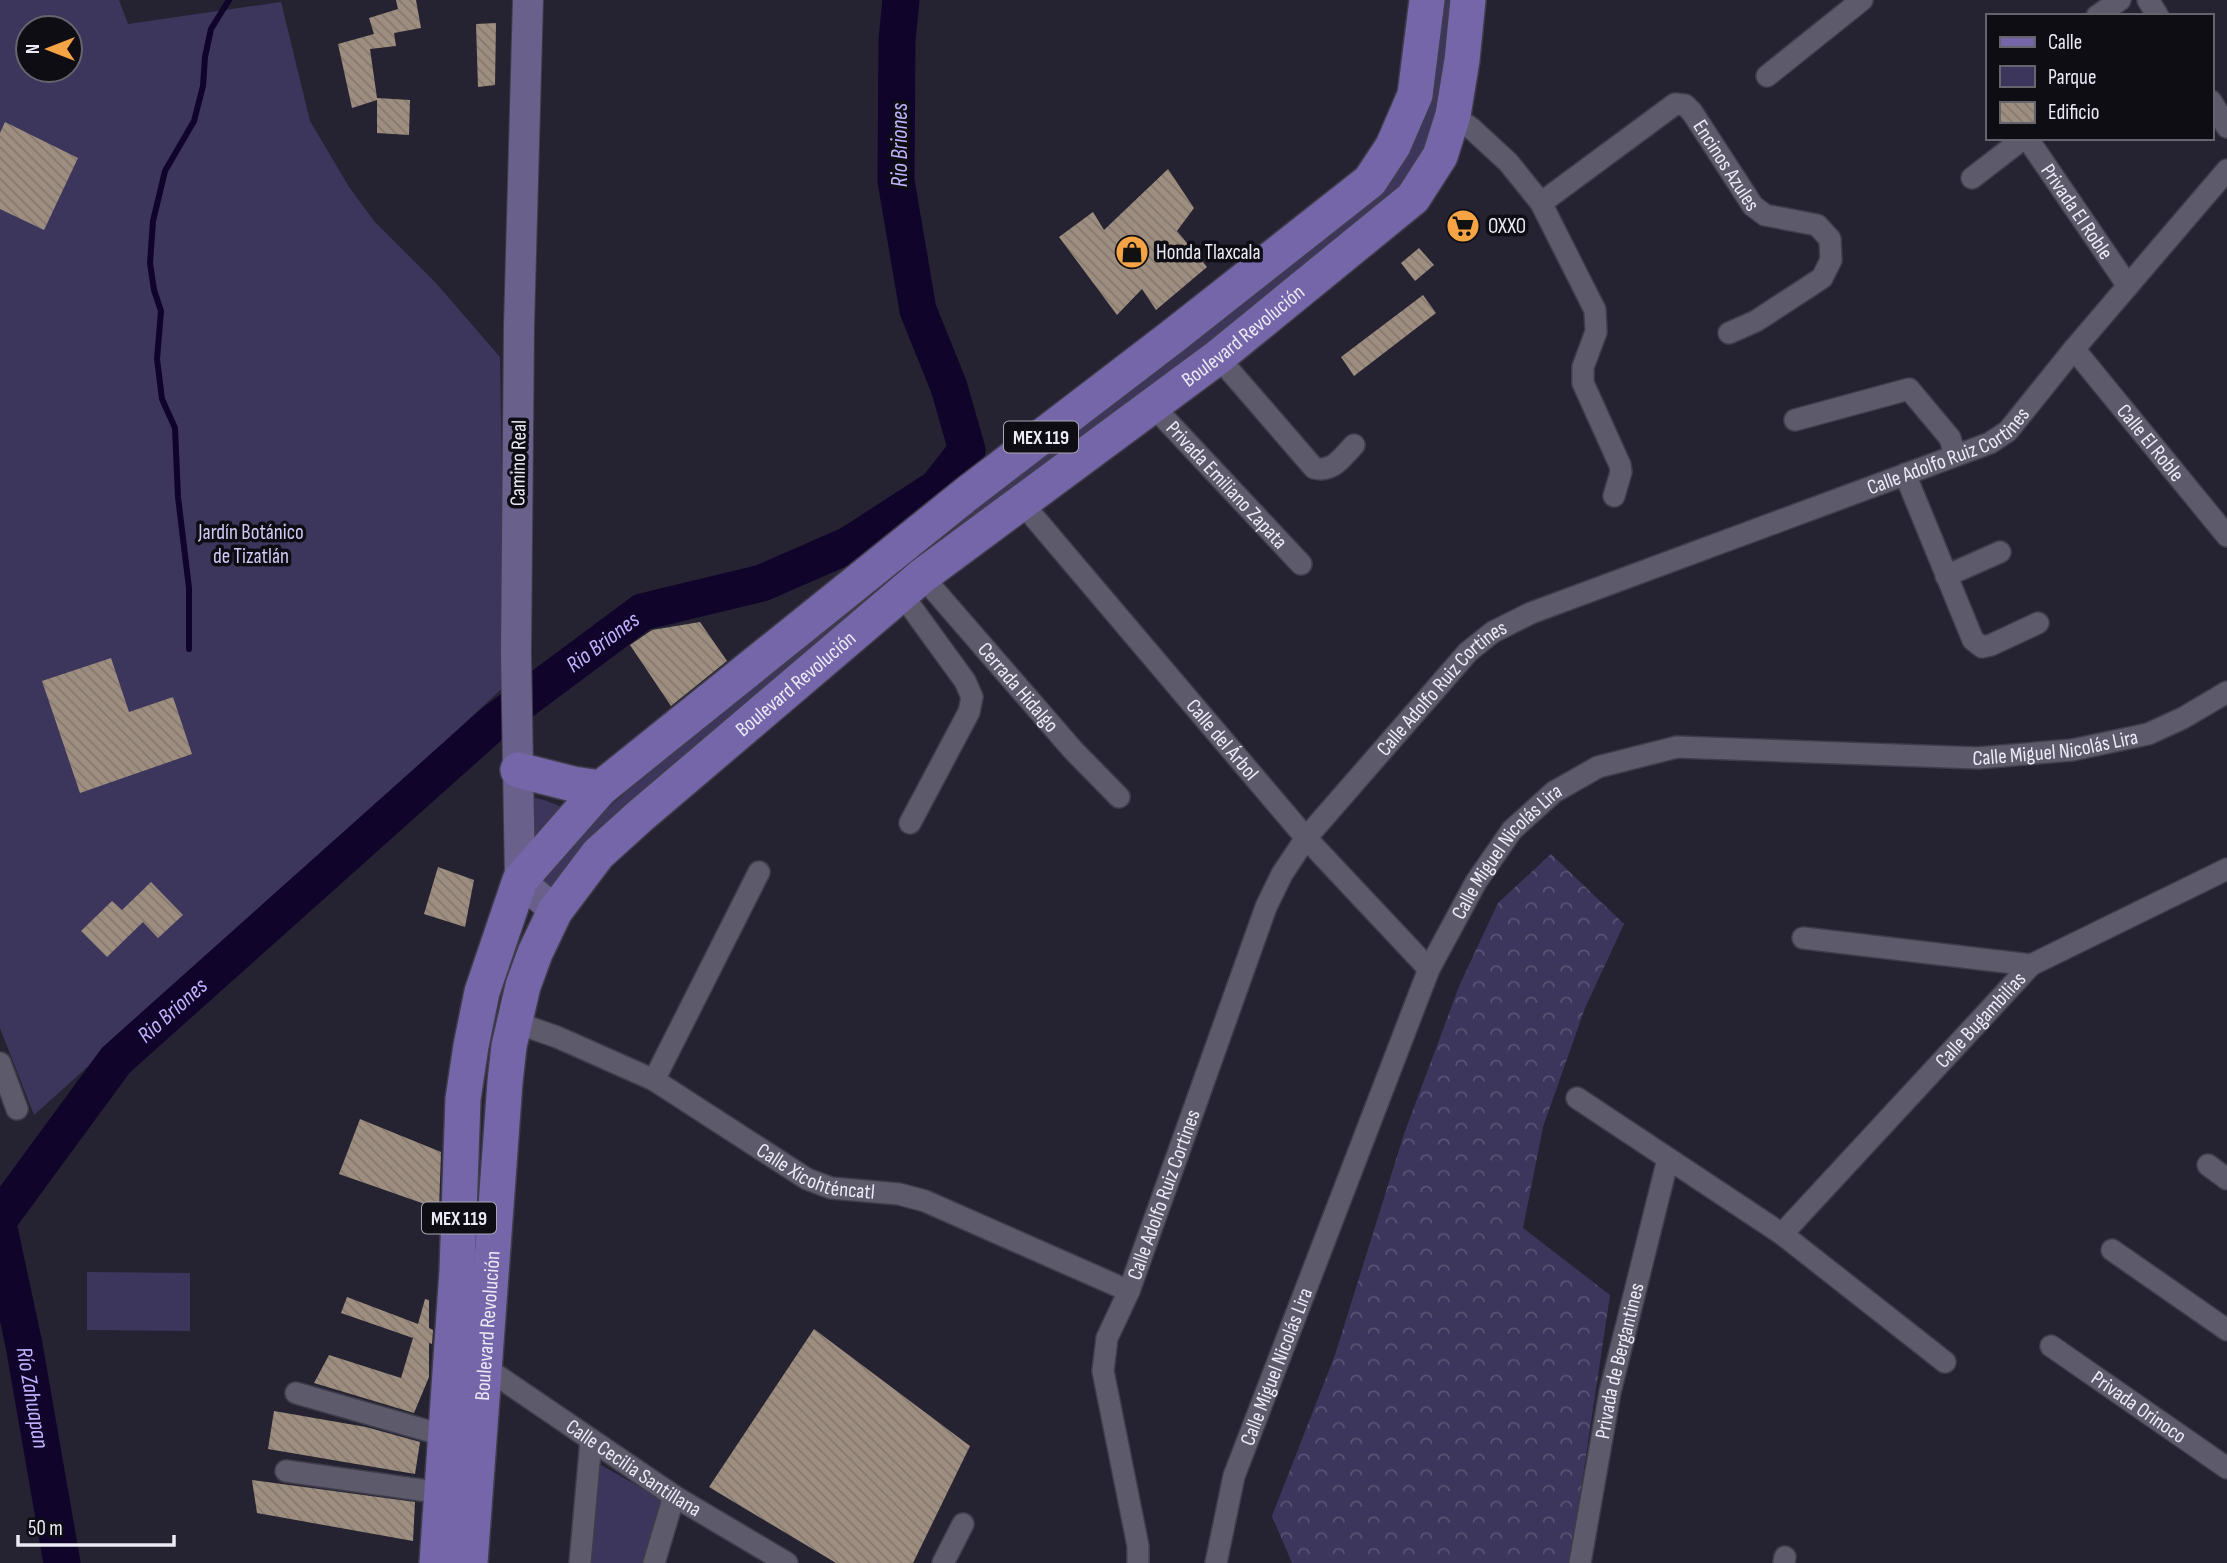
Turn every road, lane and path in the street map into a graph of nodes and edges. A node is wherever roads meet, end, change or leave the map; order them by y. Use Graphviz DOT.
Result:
graph roads {
  1 [pos="528,0"];
  2 [pos="1427,0"];
  3 [pos="1468,0"];
  4 [pos="1862,0"];
  5 [pos="2120,0"];
  6 [pos="2100,14"];
  7 [pos="1767,76"];
  8 [pos="2213,105"];
  9 [pos="1452,115"];
  10 [pos="2227,127"];
  11 [pos="2023,140"];
  12 [pos="2027,140"];
  13 [pos="2227,170"];
  14 [pos="1972,178"];
  15 [pos="1541,203"];
  16 [pos="2128,286"];
  17 [pos="1729,333"];
  18 [pos="2074,349"];
  19 [pos="1218,357"];
  20 [pos="1153,406"];
  21 [pos="1795,420"];
  22 [pos="1354,445"];
  23 [pos="1955,455"];
  24 [pos="1905,474"];
  25 [pos="1614,496"];
  26 [pos="1022,503"];
  27 [pos="2227,536"];
  28 [pos="2000,552"];
  29 [pos="1301,564"];
  30 [pos="1946,576"];
  31 [pos="911,584"];
  32 [pos="2038,623"];
  33 [pos="2226,694"];
  34 [pos="518,770"];
  35 [pos="601,788"];
  36 [pos="1119,797"];
  37 [pos="910,822"];
  38 [pos="1306,838"];
  39 [pos="2227,869"];
  40 [pos="759,872"];
  41 [pos="520,880"];
  42 [pos="555,911"];
  43 [pos="1804,938"];
  44 [pos="2031,965"];
  45 [pos="1429,968"];
  46 [pos="514,1022"];
  47 [pos="0,1063"];
  48 [pos="654,1080"];
  49 [pos="1577,1098"];
  50 [pos="17,1109"];
  51 [pos="1668,1159"];
  52 [pos="2208,1165"];
  53 [pos="2227,1178"];
  54 [pos="1783,1234"];
  55 [pos="2112,1250"];
  56 [pos="1129,1291"];
  57 [pos="2227,1331"];
  58 [pos="2051,1346"];
  59 [pos="1945,1362"];
  60 [pos="483,1366"];
  61 [pos="296,1393"];
  62 [pos="446,1436"];
  63 [pos="591,1440"];
  64 [pos="2227,1468"];
  65 [pos="286,1471"];
  66 [pos="442,1493"];
  67 [pos="674,1496"];
  68 [pos="963,1524"];
  69 [pos="1135,1557"];
  70 [pos="437,1563"];
  71 [pos="470,1563"];
  72 [pos="580,1563"];
  73 [pos="654,1563"];
  74 [pos="787,1563"];
  75 [pos="943,1563"];
  76 [pos="1216,1563"];
  77 [pos="1580,1563"];
  1 -- 34 [label="main road, Camino Real"];
  2 -- 35 [label="main road, Boulevard Revolución / MEX 119"];
  3 -- 9 [label="main road, Boulevard Revolución / MEX 119"];
  4 -- 7 [label="street"];
  5 -- 6 [label="street"];
  8 -- 10 [label="street"];
  9 -- 15 [label="street"];
  9 -- 19 [label="main road, Boulevard Revolución / MEX 119"];
  11 -- 14 [label="street"];
  12 -- 16 [label="street, Privada El Roble"];
  13 -- 16 [label="street, Calle Adolfo Ruiz Cortines"];
  15 -- 17 [label="street, Encinos Azules"];
  15 -- 25 [label="street"];
  16 -- 18 [label="street, Calle Adolfo Ruiz Cortines"];
  18 -- 23 [label="street, Calle Adolfo Ruiz Cortines"];
  18 -- 27 [label="street, Calle El Roble"];
  19 -- 20 [label="main road, Boulevard Revolución / MEX 119"];
  19 -- 22 [label="street"];
  20 -- 26 [label="main road, Boulevard Revolución / MEX 119"];
  20 -- 29 [label="street, Privada Emiliano Zapata"];
  21 -- 23 [label="street"];
  23 -- 24 [label="street, Calle Adolfo Ruiz Cortines"];
  24 -- 30 [label="street"];
  24 -- 38 [label="street, Calle Adolfo Ruiz Cortines"];
  26 -- 31 [label="main road, Boulevard Revolución / MEX 119"];
  26 -- 38 [label="street, Calle del Árbol"];
  28 -- 30 [label="street"];
  30 -- 32 [label="street"];
  31 -- 36 [label="street, Cerrada Hidalgo"];
  31 -- 37 [label="street, Cerrada Hidalgo"];
  31 -- 42 [label="main road, Boulevard Revolución / MEX 119"];
  33 -- 45 [label="street, Calle Miguel Nicolás Lira"];
  34 -- 35 [label="main road"];
  34 -- 41 [label="main road, Camino Real"];
  35 -- 41 [label="main road, Boulevard Revolución / MEX 119"];
  38 -- 45 [label="street, Calle del Árbol"];
  38 -- 56 [label="street, Calle Adolfo Ruiz Cortines"];
  39 -- 44 [label="street, Calle Bugambilias"];
  40 -- 48 [label="street"];
  41 -- 42 [label="main road"];
  41 -- 62 [label="main road, Boulevard Revolución / MEX 119"];
  42 -- 46 [label="main road, Boulevard Revolución / MEX 119"];
  43 -- 44 [label="street"];
  44 -- 54 [label="street, Calle Bugambilias"];
  45 -- 76 [label="street, Calle Miguel Nicolás Lira"];
  46 -- 48 [label="street, Calle Xicohténcatl"];
  46 -- 60 [label="main road, Boulevard Revolución / MEX 119"];
  47 -- 50 [label="street"];
  48 -- 56 [label="street, Calle Xicohténcatl"];
  49 -- 51 [label="street"];
  51 -- 54 [label="street"];
  51 -- 77 [label="street, Privada de Bergantines"];
  52 -- 53 [label="street"];
  54 -- 59 [label="street"];
  55 -- 57 [label="street"];
  56 -- 69 [label="street, Calle Adolfo Ruiz Cortines"];
  58 -- 64 [label="street, Privada Orinoco"];
  60 -- 63 [label="street, Calle Cecilia Santillana"];
  60 -- 71 [label="main road, Boulevard Revolución / MEX 119"];
  61 -- 62 [label="street"];
  62 -- 66 [label="main road, Boulevard Revolución / MEX 119"];
  63 -- 67 [label="street, Calle Cecilia Santillana"];
  63 -- 72 [label="street"];
  65 -- 66 [label="street"];
  66 -- 70 [label="main road, Boulevard Revolución / MEX 119"];
  67 -- 73 [label="street"];
  67 -- 74 [label="street, Calle Cecilia Santillana"];
  68 -- 75 [label="street"];
}
